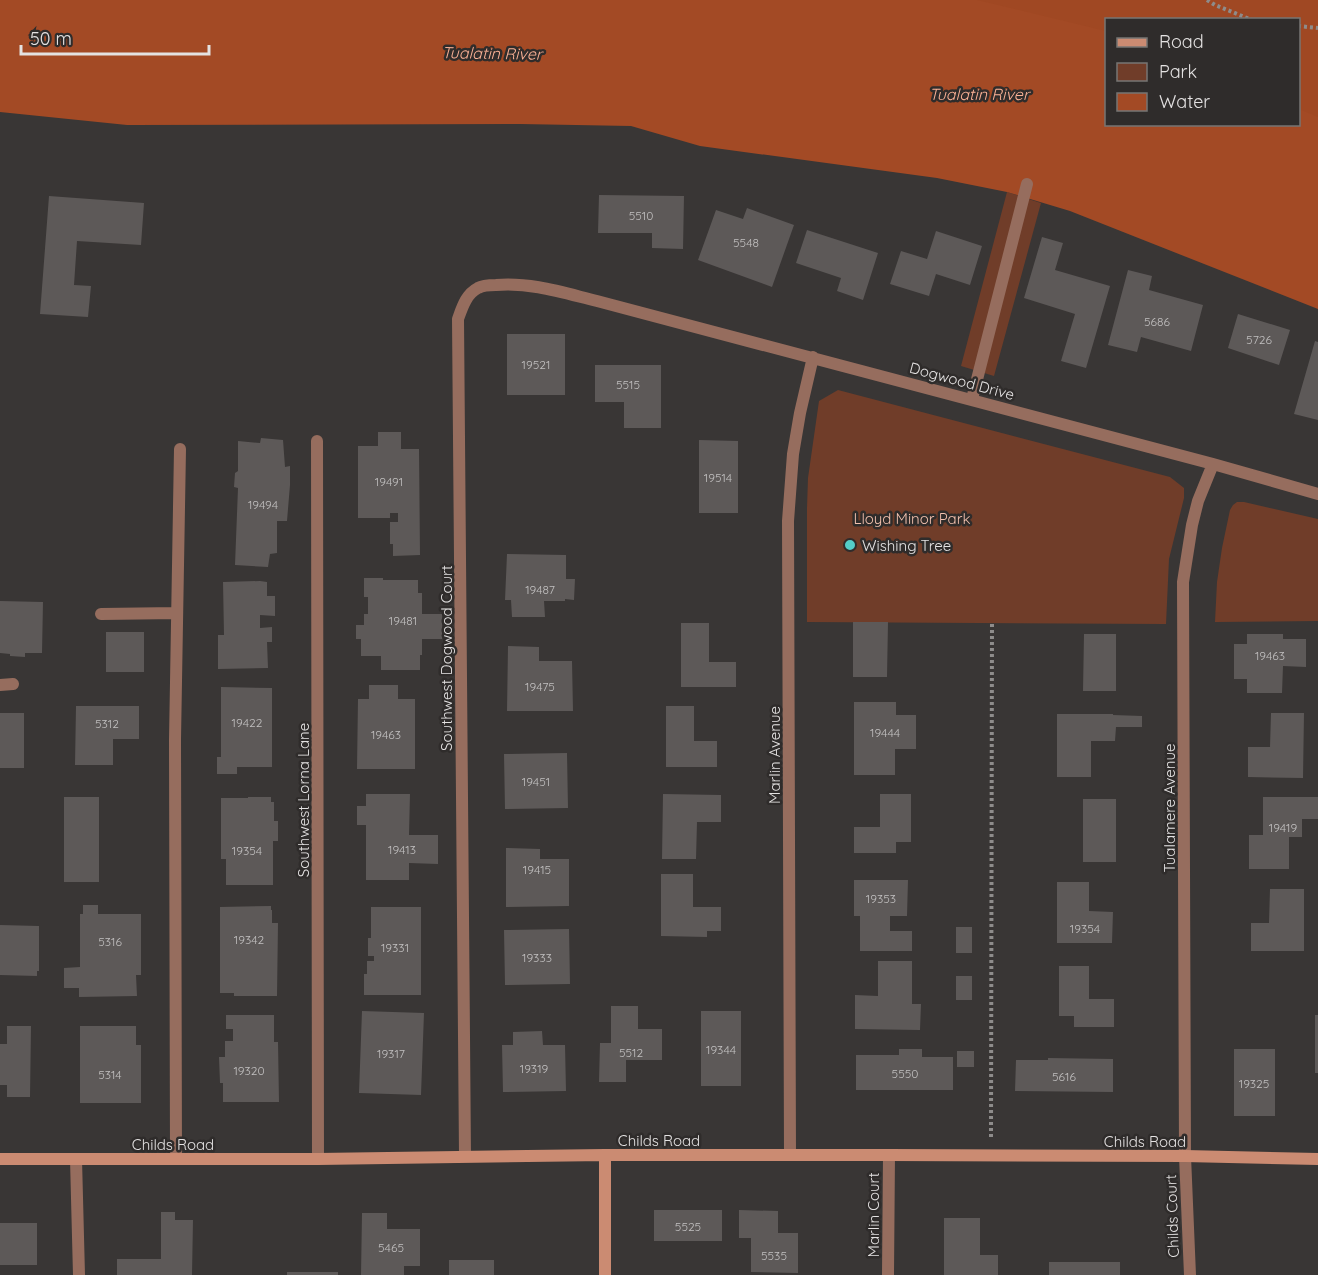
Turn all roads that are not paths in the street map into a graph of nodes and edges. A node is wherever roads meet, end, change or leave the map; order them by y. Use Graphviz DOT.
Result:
graph roads {
  1 [pos="1027,184"];
  2 [pos="597,301"];
  3 [pos="813,357"];
  4 [pos="972,399"];
  5 [pos="317,441"];
  6 [pos="180,449"];
  7 [pos="1213,464"];
  8 [pos="1318,494"];
  9 [pos="177,613"];
  10 [pos="101,615"];
  11 [pos="13,684"];
  12 [pos="0,685"];
  13 [pos="605,1155"];
  14 [pos="790,1155"];
  15 [pos="889,1155"];
  16 [pos="465,1156"];
  17 [pos="1185,1156"];
  18 [pos="176,1158"];
  19 [pos="0,1159"];
  20 [pos="76,1159"];
  21 [pos="318,1159"];
  22 [pos="1318,1159"];
  23 [pos="79,1275"];
  24 [pos="605,1275"];
  25 [pos="888,1275"];
  26 [pos="1190,1275"];
  1 -- 4 [label="street"];
  2 -- 3 [label="street, Dogwood Drive"];
  2 -- 16 [label="street, Southwest Dogwood Court"];
  3 -- 4 [label="street, Dogwood Drive"];
  3 -- 14 [label="street, Marlin Avenue"];
  4 -- 7 [label="street, Dogwood Drive"];
  5 -- 21 [label="street, Southwest Lorna Lane"];
  6 -- 9 [label="street"];
  7 -- 8 [label="street, Dogwood Drive"];
  7 -- 17 [label="street, Tualamere Avenue"];
  9 -- 10 [label="street"];
  9 -- 18 [label="street"];
  11 -- 12 [label="street"];
  13 -- 14 [label="street, Childs Road"];
  13 -- 16 [label="street, Childs Road"];
  13 -- 24 [label="street"];
  14 -- 15 [label="street, Childs Road"];
  15 -- 17 [label="street, Childs Road"];
  15 -- 25 [label="street, Marlin Court"];
  16 -- 21 [label="street, Childs Road"];
  17 -- 22 [label="street, Childs Road"];
  17 -- 26 [label="street, Childs Court"];
  18 -- 20 [label="street, Childs Road"];
  18 -- 21 [label="street, Childs Road"];
  19 -- 20 [label="street, Childs Road"];
  20 -- 23 [label="street"];
}
